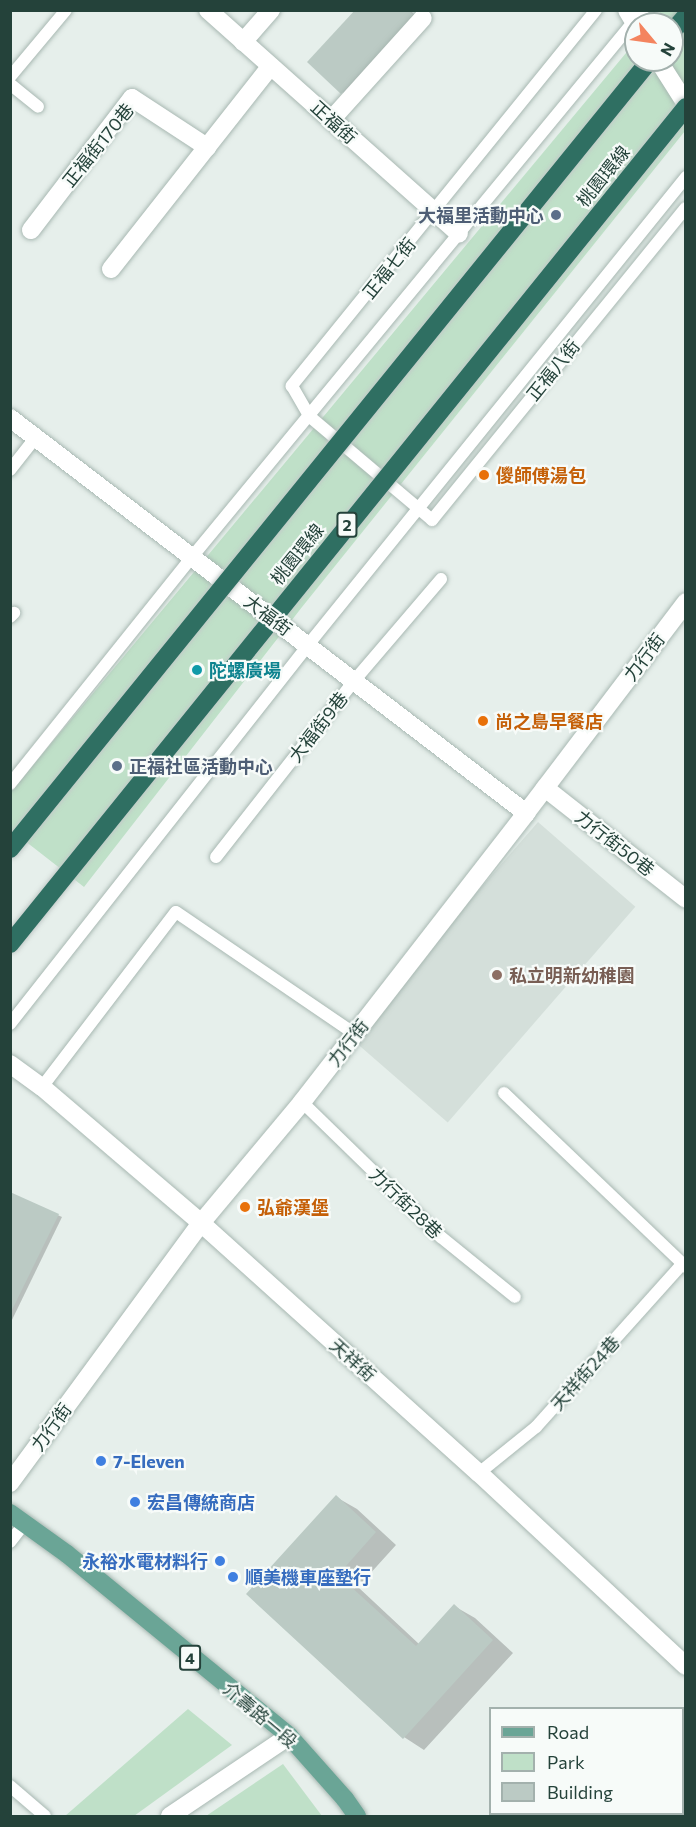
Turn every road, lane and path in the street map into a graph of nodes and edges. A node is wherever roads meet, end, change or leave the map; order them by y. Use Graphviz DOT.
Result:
graph roads {
  1 [pos="66,10"];
  2 [pos="208,10"];
  3 [pos="271,10"];
  4 [pos="596,10"];
  5 [pos="423,18"];
  6 [pos="624,31"];
  7 [pos="243,42"];
  8 [pos="270,66"];
  9 [pos="640,72"];
  10 [pos="665,72"];
  11 [pos="10,77"];
  12 [pos="10,84"];
  13 [pos="686,105"];
  14 [pos="38,108"];
  15 [pos="331,120"];
  16 [pos="207,147"];
  17 [pos="686,177"];
  18 [pos="686,208"];
  19 [pos="435,212"];
  20 [pos="31,230"];
  21 [pos="459,234"];
  22 [pos="111,269"];
  23 [pos="309,416"];
  24 [pos="10,418"];
  25 [pos="36,437"];
  26 [pos="10,470"];
  27 [pos="418,509"];
  28 [pos="192,557"];
  29 [pos="441,579"];
  30 [pos="686,602"];
  31 [pos="308,645"];
  32 [pos="354,681"];
  33 [pos="10,784"];
  34 [pos="545,788"];
  35 [pos="526,813"];
  36 [pos="10,849"];
  37 [pos="216,857"];
  38 [pos="686,899"];
  39 [pos="10,944"];
  40 [pos="10,1024"];
  41 [pos="355,1034"];
  42 [pos="10,1064"];
  43 [pos="42,1087"];
  44 [pos="504,1093"];
  45 [pos="302,1102"];
  46 [pos="201,1223"];
  47 [pos="684,1266"];
  48 [pos="515,1297"];
  49 [pos="479,1473"];
  50 [pos="10,1483"];
  51 [pos="18,1518"];
  52 [pos="10,1542"];
  53 [pos="686,1666"];
  54 [pos="289,1736"];
  55 [pos="10,1786"];
  56 [pos="45,1816"];
  57 [pos="170,1816"];
  58 [pos="357,1816"];
  1 -- 11 [label="lane"];
  2 -- 7 [label="street, 正福街"];
  3 -- 7 [label="street"];
  4 -- 19 [label="lane, 正福七街"];
  5 -- 15 [label="street"];
  6 -- 21 [label="lane"];
  7 -- 8 [label="street, 正福街"];
  8 -- 15 [label="street, 正福街"];
  8 -- 16 [label="street"];
  9 -- 36 [label="highway, 桃園環線, bridge"];
  10 -- 13 [label="street"];
  12 -- 14 [label="lane"];
  13 -- 39 [label="highway, 桃園環線 / 2, bridge"];
  15 -- 19 [label="street, 正福街"];
  16 -- 20 [label="street, 正福街170巷"];
  16 -- 22 [label="street"];
  17 -- 27 [label="lane"];
  18 -- 27 [label="lane, 正福八街"];
  19 -- 21 [label="street, 正福街"];
  19 -- 23 [label="lane, 正福七街"];
  21 -- 23 [label="lane"];
  23 -- 27 [label="lane"];
  23 -- 28 [label="lane"];
  24 -- 25 [label="street, 大福街"];
  25 -- 26 [label="lane"];
  25 -- 28 [label="street, 大福街"];
  27 -- 31 [label="lane"];
  28 -- 31 [label="street, 大福街"];
  28 -- 33 [label="lane"];
  29 -- 32 [label="lane, 大福街9巷"];
  30 -- 34 [label="street, 力行街"];
  31 -- 32 [label="street, 大福街"];
  31 -- 40 [label="lane"];
  32 -- 35 [label="street, 大福街"];
  32 -- 37 [label="lane, 大福街9巷"];
  34 -- 35 [label="street, 力行街"];
  34 -- 38 [label="street, 力行街50巷"];
  35 -- 41 [label="street, 力行街"];
  41 -- 43 [label="lane"];
  41 -- 45 [label="street, 力行街"];
  42 -- 43 [label="street, 天祥街"];
  43 -- 46 [label="street, 天祥街"];
  44 -- 47 [label="lane"];
  45 -- 46 [label="street, 力行街"];
  45 -- 48 [label="lane, 力行街28巷"];
  46 -- 49 [label="street, 天祥街"];
  46 -- 50 [label="street, 力行街"];
  47 -- 49 [label="lane, 天祥街24巷"];
  49 -- 53 [label="street, 天祥街"];
  51 -- 52 [label="lane"];
  51 -- 54 [label="main road, 介壽路一段 / 4"];
  54 -- 57 [label="street"];
  54 -- 58 [label="main road, 介壽路一段 / 4"];
  55 -- 56 [label="lane"];
}
